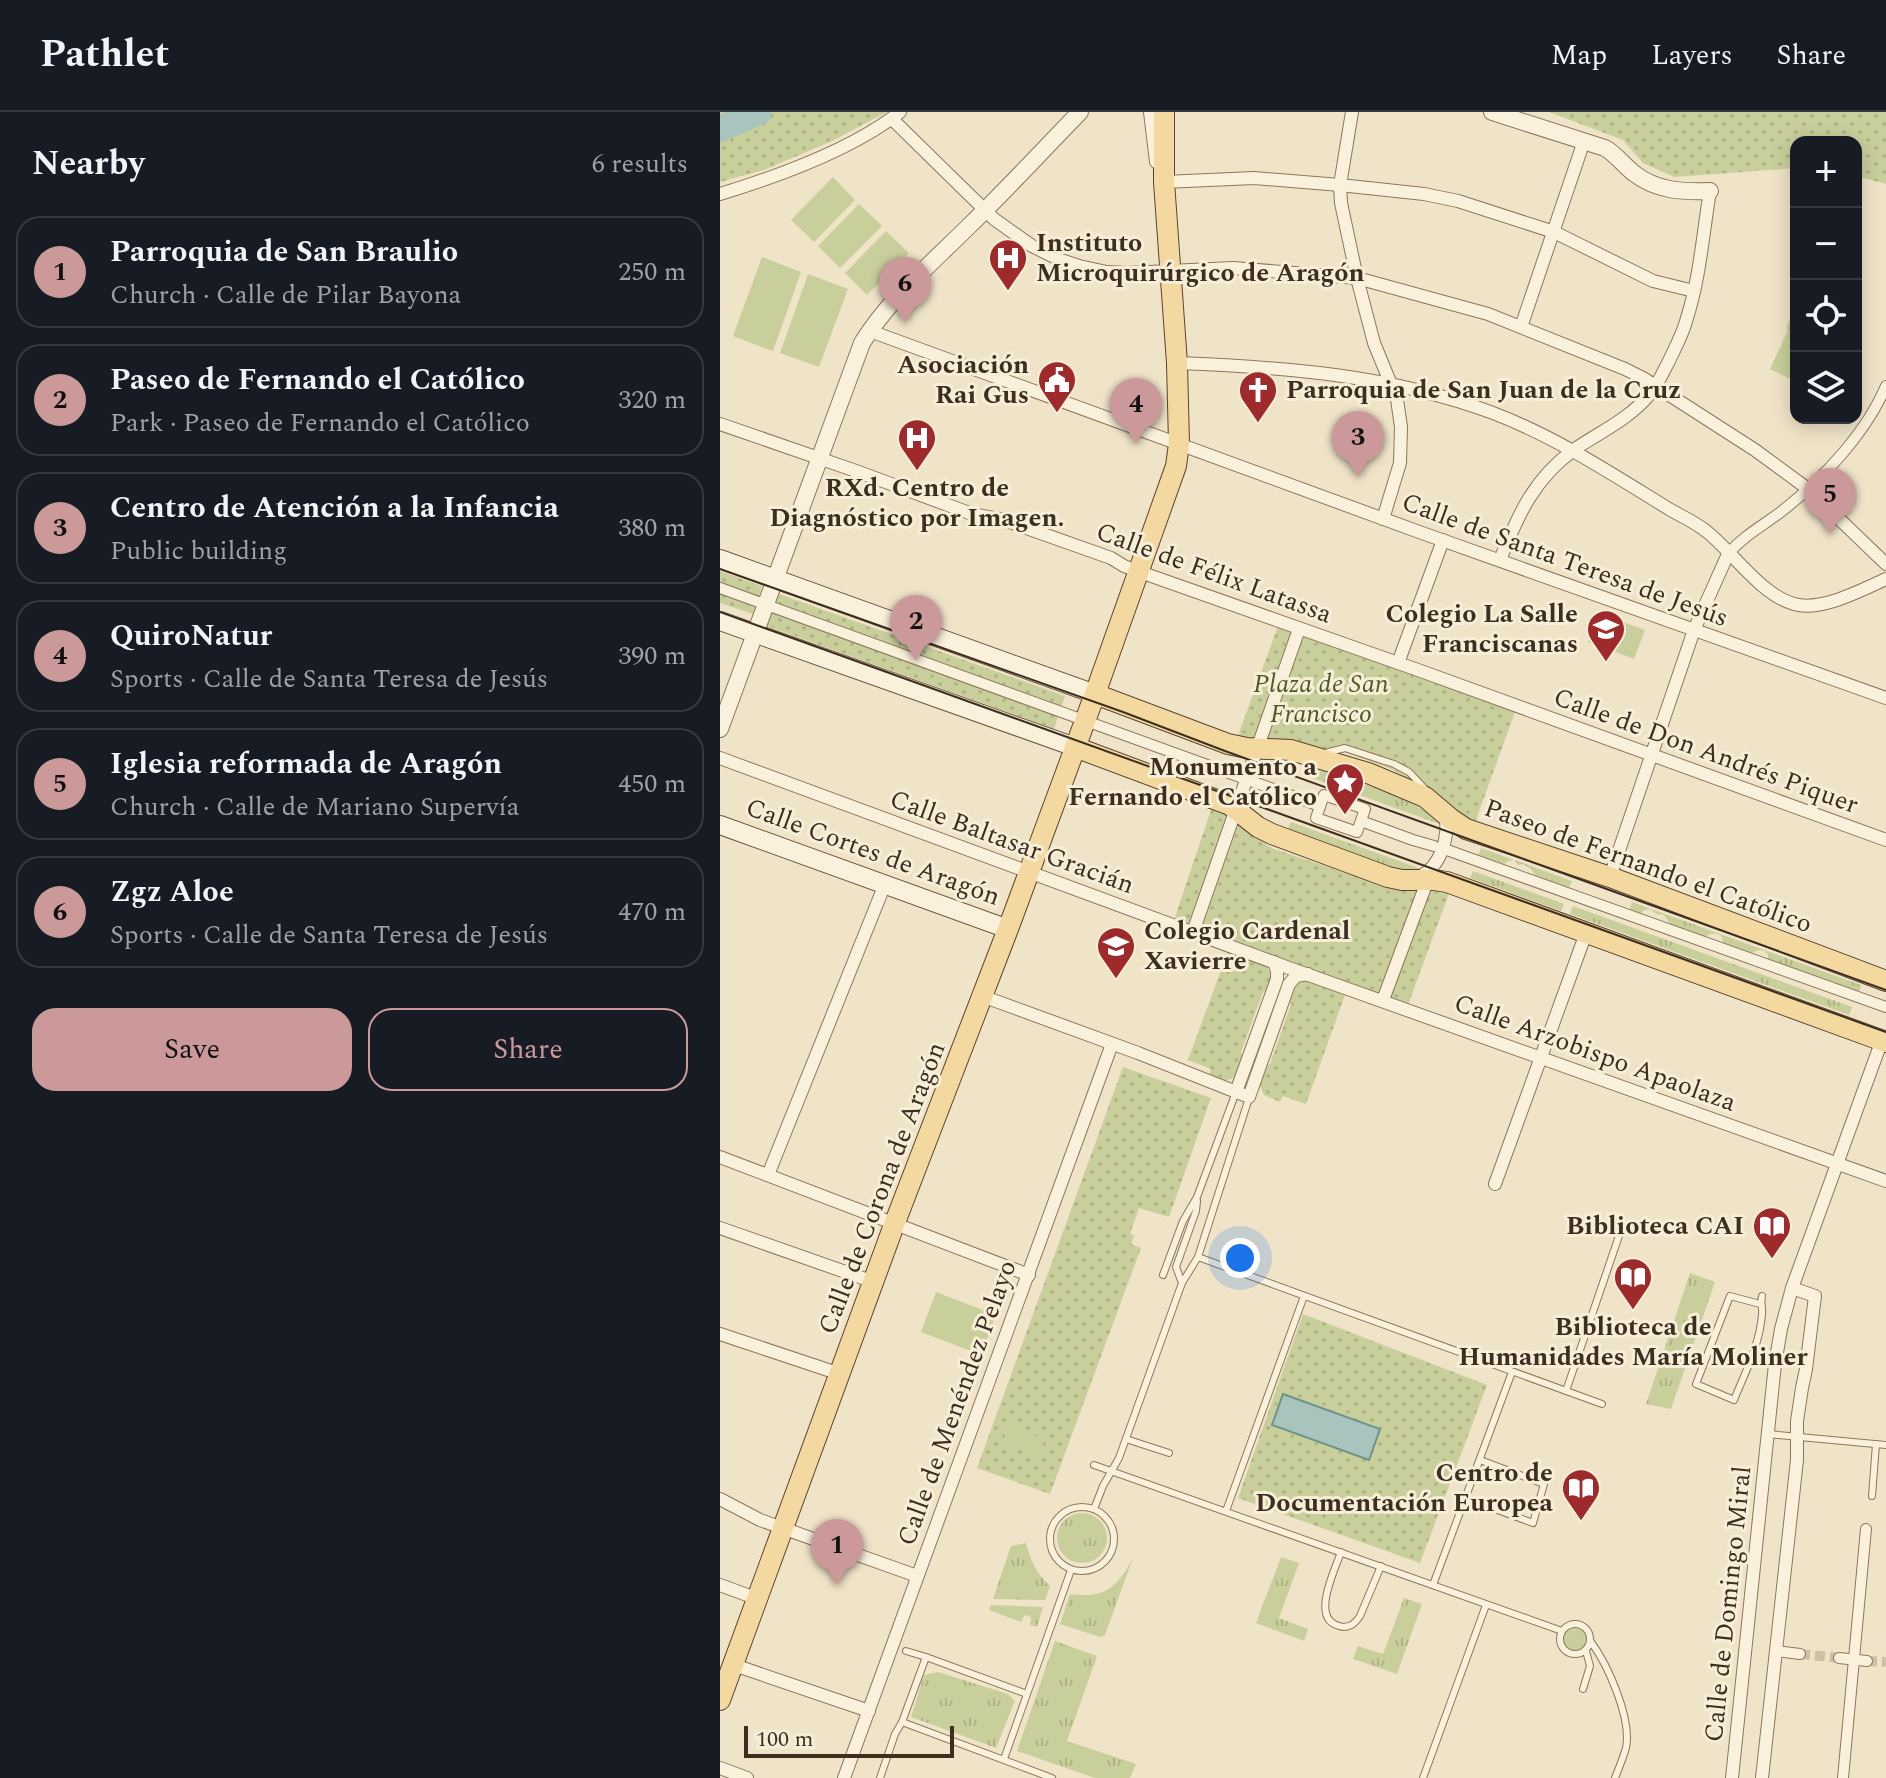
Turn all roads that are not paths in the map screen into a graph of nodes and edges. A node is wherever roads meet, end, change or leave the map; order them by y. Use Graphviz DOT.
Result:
graph roads {
  1 [pos="1080,112"];
  2 [pos="1150,112"];
  3 [pos="1164,112"];
  4 [pos="1352,112"];
  5 [pos="1492,112"];
  6 [pos="896,115"];
  7 [pos="1584,141"];
  8 [pos="1164,182"];
  9 [pos="1340,185"];
  10 [pos="1710,191"];
  11 [pos="720,194"];
  12 [pos="985,211"];
  13 [pos="1554,232"];
  14 [pos="1170,270"];
  15 [pos="1357,278"];
  16 [pos="1694,291"];
  17 [pos="1521,327"];
  18 [pos="870,331"];
  19 [pos="1177,363"];
  20 [pos="1389,383"];
  21 [pos="1656,386"];
  22 [pos="1886,386"];
  23 [pos="720,424"];
  24 [pos="1179,444"];
  25 [pos="1574,450"];
  26 [pos="820,458"];
  27 [pos="1808,489"];
  28 [pos="1383,519"];
  29 [pos="1443,540"];
  30 [pos="1728,554"];
  31 [pos="720,559"];
  32 [pos="1500,560"];
  33 [pos="1886,564"];
  34 [pos="1140,572"];
  35 [pos="775,578"];
  36 [pos="1886,579"];
  37 [pos="720,588"];
  38 [pos="766,604"];
  39 [pos="720,621"];
  40 [pos="1299,629"];
  41 [pos="1694,630"];
  42 [pos="755,633"];
  43 [pos="1398,663"];
  44 [pos="1095,694"];
  45 [pos="1886,698"];
  46 [pos="1511,704"];
  47 [pos="1085,721"];
  48 [pos="720,729"];
  49 [pos="1075,747"];
  50 [pos="1258,749"];
  51 [pos="1651,754"];
  52 [pos="720,758"];
  53 [pos="1247,779"];
  54 [pos="1320,806"];
  55 [pos="1236,808"];
  56 [pos="1439,808"];
  57 [pos="1361,821"];
  58 [pos="720,825"];
  59 [pos="1886,840"];
  60 [pos="1434,846"];
  61 [pos="1452,852"];
  62 [pos="1029,872"];
  63 [pos="1610,877"];
  64 [pos="1420,879"];
  65 [pos="885,884"];
  66 [pos="1008,929"];
  67 [pos="1193,932"];
  68 [pos="1586,933"];
  69 [pos="1274,962"];
  70 [pos="1289,968"];
  71 [pos="1308,974"];
  72 [pos="1886,981"];
  73 [pos="982,996"];
  74 [pos="1383,1000"];
  75 [pos="1886,1007"];
  76 [pos="1885,1037"];
  77 [pos="1112,1044"];
  78 [pos="1541,1057"];
  79 [pos="1236,1092"];
  80 [pos="1249,1097"];
  81 [pos="720,1157"];
  82 [pos="1837,1163"];
  83 [pos="768,1175"];
  84 [pos="1886,1181"];
  85 [pos="1495,1184"];
  86 [pos="1197,1197"];
  87 [pos="1215,1203"];
  88 [pos="894,1225"];
  89 [pos="720,1228"];
  90 [pos="1621,1230"];
  91 [pos="1198,1257"];
  92 [pos="1029,1275"];
  93 [pos="1163,1275"];
  94 [pos="874,1282"];
  95 [pos="1182,1283"];
  96 [pos="1792,1288"];
  97 [pos="1304,1296"];
  98 [pos="1762,1296"];
  99 [pos="1760,1304"];
  100 [pos="720,1334"];
  101 [pos="1512,1372"];
  102 [pos="840,1374"];
  103 [pos="1566,1391"];
  104 [pos="1602,1404"];
  105 [pos="1768,1434"];
  106 [pos="1798,1436"];
  107 [pos="1126,1439"];
  108 [pos="1876,1444"];
  109 [pos="1886,1445"];
  110 [pos="1169,1453"];
  111 [pos="1480,1460"];
  112 [pos="1094,1465"];
  113 [pos="1112,1471"];
  114 [pos="1872,1496"];
  115 [pos="1465,1498"];
  116 [pos="720,1499"];
  117 [pos="1094,1509"];
  118 [pos="1226,1511"];
  119 [pos="784,1528"];
  120 [pos="1866,1529"];
  121 [pos="1341,1552"];
  122 [pos="1381,1566"];
  123 [pos="1071,1570"];
  124 [pos="917,1576"];
  125 [pos="720,1585"];
  126 [pos="1433,1585"];
  127 [pos="758,1599"];
  128 [pos="1486,1605"];
  129 [pos="1562,1631"];
  130 [pos="1591,1642"];
  131 [pos="906,1651"];
  132 [pos="1586,1651"];
  133 [pos="1776,1651"];
  134 [pos="1800,1654"];
  135 [pos="926,1657"];
  136 [pos="1839,1658"];
  137 [pos="1854,1659"];
  138 [pos="1602,1660"];
  139 [pos="1867,1661"];
  140 [pos="734,1665"];
  141 [pos="1590,1666"];
  142 [pos="1583,1689"];
  143 [pos="1027,1694"];
  144 [pos="720,1700"];
  145 [pos="869,1711"];
  146 [pos="902,1722"];
  147 [pos="1004,1759"];
  148 [pos="720,1768"];
  149 [pos="747,1778"];
  150 [pos="844,1778"];
  151 [pos="880,1778"];
  152 [pos="1052,1778"];
  153 [pos="1423,1778"];
  154 [pos="1615,1778"];
  155 [pos="1732,1778"];
  156 [pos="1762,1778"];
  157 [pos="1843,1778"];
  1 -- 12 [label="street"];
  2 -- 8 [label="street"];
  3 -- 8 [label="main road, Calle de Corona de Aragón"];
  4 -- 9 [label="street"];
  5 -- 7 [label="street"];
  6 -- 11 [label="street"];
  6 -- 12 [label="street"];
  7 -- 10 [label="street"];
  7 -- 13 [label="street"];
  8 -- 9 [label="street"];
  8 -- 14 [label="main road, Calle de Corona de Aragón"];
  9 -- 13 [label="street"];
  9 -- 15 [label="street"];
  10 -- 16 [label="street"];
  12 -- 14 [label="street"];
  12 -- 18 [label="street"];
  13 -- 16 [label="street"];
  13 -- 17 [label="street"];
  14 -- 15 [label="street"];
  14 -- 19 [label="main road, Calle de Corona de Aragón"];
  15 -- 17 [label="street"];
  15 -- 20 [label="street"];
  16 -- 21 [label="street"];
  17 -- 21 [label="street"];
  18 -- 24 [label="street, Calle de Santa Teresa de Jesús"];
  18 -- 26 [label="street"];
  19 -- 20 [label="street"];
  19 -- 24 [label="main road, Calle de Corona de Aragón"];
  20 -- 25 [label="street"];
  20 -- 28 [label="street"];
  21 -- 25 [label="street"];
  21 -- 27 [label="street"];
  22 -- 27 [label="street"];
  23 -- 26 [label="street, Calle de Félix Latassa"];
  24 -- 28 [label="street, Calle de Santa Teresa de Jesús"];
  24 -- 34 [label="main road, Calle de Corona de Aragón"];
  25 -- 30 [label="street"];
  25 -- 32 [label="street"];
  26 -- 34 [label="street, Calle de Félix Latassa"];
  26 -- 35 [label="street"];
  27 -- 30 [label="street"];
  27 -- 33 [label="street"];
  28 -- 29 [label="street, Calle de Santa Teresa de Jesús"];
  29 -- 32 [label="street, Calle de Santa Teresa de Jesús"];
  29 -- 43 [label="street"];
  30 -- 36 [label="street"];
  30 -- 41 [label="street"];
  31 -- 35 [label="main road, Paseo de Fernando el Católico"];
  32 -- 41 [label="street, Calle de Santa Teresa de Jesús"];
  34 -- 40 [label="street, Calle de Félix Latassa"];
  34 -- 44 [label="main road, Calle de Corona de Aragón"];
  35 -- 38 [label="street"];
  35 -- 44 [label="main road, Paseo de Fernando el Católico"];
  37 -- 38 [label="street"];
  38 -- 42 [label="street"];
  38 -- 47 [label="street"];
  39 -- 42 [label="main road"];
  40 -- 43 [label="street, Calle de Félix Latassa"];
  40 -- 50 [label="street"];
  41 -- 45 [label="street, Calle de Santa Teresa de Jesús"];
  41 -- 51 [label="street"];
  42 -- 48 [label="street"];
  42 -- 49 [label="main road"];
  43 -- 46 [label="street, Calle de Félix Latassa"];
  44 -- 47 [label="main road, Calle de Corona de Aragón"];
  44 -- 50 [label="main road, Paseo de Fernando el Católico"];
  46 -- 51 [label="street, Calle de Don Andrés Piquer"];
  47 -- 49 [label="main road, Calle de Corona de Aragón"];
  47 -- 53 [label="street"];
  49 -- 55 [label="main road"];
  49 -- 62 [label="main road, Calle de Corona de Aragón"];
  50 -- 53 [label="street"];
  50 -- 56 [label="main road, Paseo de Fernando el Católico"];
  51 -- 59 [label="street, Calle de Don Andrés Piquer"];
  51 -- 63 [label="street"];
  52 -- 62 [label="street, Calle Baltasar Gracián"];
  53 -- 54 [label="street"];
  53 -- 55 [label="street"];
  54 -- 57 [label="street"];
  54 -- 57 [label="street"];
  55 -- 64 [label="main road"];
  55 -- 67 [label="street"];
  56 -- 63 [label="main road, Paseo de Fernando el Católico"];
  56 -- 64 [label="street"];
  57 -- 60 [label="street"];
  58 -- 65 [label="main road, Calle Cortes de Aragón"];
  61 -- 75 [label="street, Paseo de Fernando el Católico"];
  62 -- 66 [label="main road, Calle de Corona de Aragón"];
  62 -- 67 [label="street, Calle Baltasar Gracián"];
  63 -- 72 [label="main road, Paseo de Fernando el Católico"];
  64 -- 68 [label="main road"];
  64 -- 74 [label="street"];
  65 -- 66 [label="main road, Calle Cortes de Aragón"];
  65 -- 83 [label="street"];
  66 -- 73 [label="main road, Calle de Corona de Aragón"];
  67 -- 69 [label="street, Calle Baltasar Gracián"];
  68 -- 76 [label="main road"];
  68 -- 78 [label="street"];
  69 -- 70 [label="street, Calle Baltasar Gracián"];
  69 -- 79 [label="street"];
  70 -- 71 [label="street, Calle Arzobispo Apaolaza"];
  71 -- 74 [label="street, Calle Arzobispo Apaolaza"];
  71 -- 80 [label="street"];
  73 -- 77 [label="street"];
  73 -- 88 [label="main road, Calle de Corona de Aragón"];
  74 -- 78 [label="street, Calle Arzobispo Apaolaza"];
  76 -- 82 [label="street, Calle de Domingo Miral"];
  77 -- 79 [label="street"];
  77 -- 92 [label="street, Calle de Menéndez Pelayo"];
  78 -- 82 [label="street, Calle Arzobispo Apaolaza"];
  78 -- 85 [label="street"];
  79 -- 80 [label="street"];
  79 -- 86 [label="lane"];
  80 -- 87 [label="lane"];
  81 -- 83 [label="street"];
  82 -- 84 [label="street, Calle Arzobispo Apaolaza"];
  82 -- 96 [label="street, Calle de Domingo Miral"];
  83 -- 88 [label="street"];
  86 -- 87 [label="lane"];
  86 -- 93 [label="lane"];
  86 -- 95 [label="lane"];
  87 -- 91 [label="lane"];
  88 -- 92 [label="street"];
  88 -- 94 [label="main road, Calle de Corona de Aragón"];
  89 -- 94 [label="street"];
  90 -- 103 [label="lane"];
  91 -- 95 [label="lane"];
  91 -- 97 [label="lane"];
  92 -- 124 [label="street, Calle de Menéndez Pelayo"];
  94 -- 102 [label="main road, Calle de Corona de Aragón"];
  95 -- 107 [label="lane"];
  96 -- 105 [label="street, Calle de Domingo Miral"];
  96 -- 106 [label="street, Calle de Domingo Miral"];
  97 -- 101 [label="lane"];
  97 -- 118 [label="lane"];
  98 -- 99 [label="lane"];
  99 -- 99 [label="lane"];
  100 -- 102 [label="street"];
  101 -- 103 [label="lane"];
  101 -- 111 [label="lane"];
  102 -- 119 [label="main road, Calle de Corona de Aragón"];
  103 -- 104 [label="lane"];
  105 -- 106 [label="lane, Calle de Domingo Miral"];
  105 -- 155 [label="street, Calle de Domingo Miral"];
  106 -- 108 [label="lane"];
  106 -- 133 [label="street, Calle de Domingo Miral"];
  107 -- 110 [label="lane"];
  107 -- 113 [label="lane"];
  108 -- 109 [label="lane"];
  108 -- 114 [label="lane"];
  111 -- 115 [label="lane"];
  111 -- 115 [label="lane"];
  112 -- 113 [label="lane"];
  113 -- 117 [label="lane"];
  113 -- 118 [label="lane"];
  115 -- 126 [label="lane"];
  116 -- 119 [label="street"];
  117 -- 123 [label="lane"];
  117 -- 123 [label="lane"];
  118 -- 121 [label="lane"];
  119 -- 124 [label="street"];
  119 -- 127 [label="main road, Calle de Corona de Aragón"];
  120 -- 137 [label="street"];
  121 -- 122 [label="lane"];
  121 -- 122 [label="lane"];
  122 -- 126 [label="lane"];
  123 -- 143 [label="lane"];
  124 -- 145 [label="street, Calle de Menéndez Pelayo"];
  125 -- 127 [label="street"];
  126 -- 128 [label="lane"];
  127 -- 140 [label="main road, Calle de Corona de Aragón"];
  128 -- 129 [label="lane"];
  128 -- 153 [label="lane"];
  129 -- 130 [label="lane"];
  129 -- 132 [label="lane"];
  130 -- 132 [label="lane"];
  130 -- 138 [label="lane"];
  131 -- 135 [label="lane"];
  132 -- 141 [label="lane"];
  133 -- 134 [label="street"];
  133 -- 156 [label="street, Calle de Domingo Miral"];
  135 -- 143 [label="lane"];
  135 -- 146 [label="lane"];
  136 -- 137 [label="street"];
  137 -- 139 [label="street"];
  137 -- 157 [label="street"];
  138 -- 141 [label="lane"];
  138 -- 154 [label="lane"];
  140 -- 144 [label="main road, Calle de Corona de Aragón"];
  140 -- 145 [label="street"];
  141 -- 142 [label="lane"];
  143 -- 147 [label="lane"];
  145 -- 150 [label="street, Calle de Menéndez Pelayo"];
  146 -- 147 [label="lane"];
  146 -- 151 [label="lane"];
  147 -- 152 [label="lane"];
  148 -- 149 [label="street"];
}
